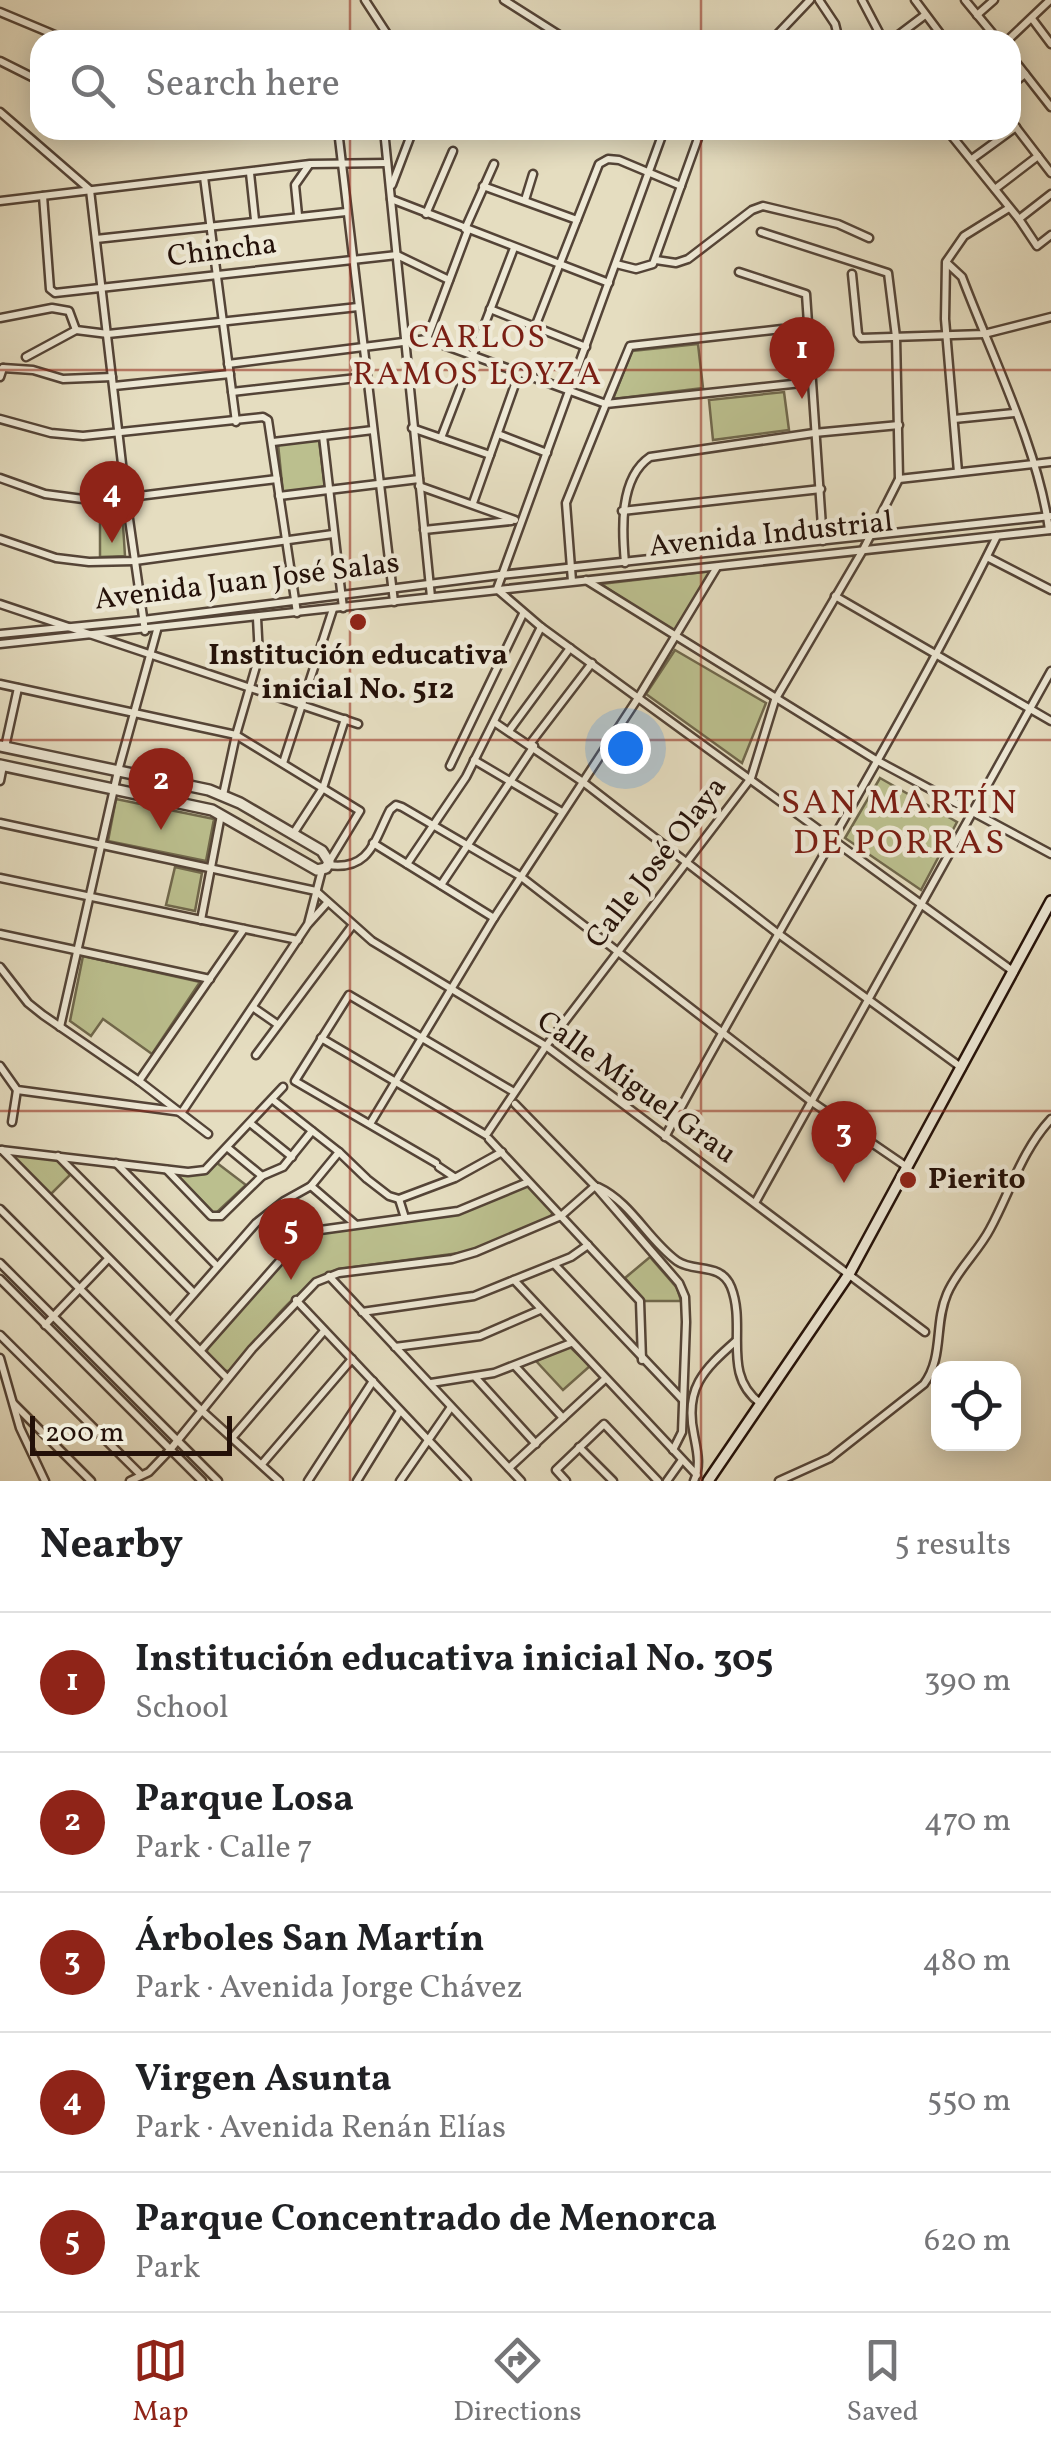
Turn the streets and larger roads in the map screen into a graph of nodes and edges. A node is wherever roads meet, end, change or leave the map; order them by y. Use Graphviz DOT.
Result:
graph roads {
  1 [pos="365,0"];
  2 [pos="504,0"];
  3 [pos="810,0"];
  4 [pos="818,0"];
  5 [pos="862,0"];
  6 [pos="915,0"];
  7 [pos="965,0"];
  8 [pos="994,0"];
  9 [pos="1050,0"];
  10 [pos="0,12"];
  11 [pos="926,15"];
  12 [pos="978,15"];
  13 [pos="1033,20"];
  14 [pos="42,30"];
  15 [pos="384,30"];
  16 [pos="551,30"];
  17 [pos="782,30"];
  18 [pos="837,30"];
  19 [pos="878,30"];
  20 [pos="906,30"];
  21 [pos="937,30"];
  22 [pos="990,30"];
  23 [pos="1020,30"];
  24 [pos="1051,44"];
  25 [pos="0,62"];
  26 [pos="1021,69"];
  27 [pos="1025,74"];
  28 [pos="30,76"];
  29 [pos="1021,77"];
  30 [pos="1051,107"];
  31 [pos="0,112"];
  32 [pos="1021,134"];
  33 [pos="30,138"];
  34 [pos="32,140"];
  35 [pos="339,140"];
  36 [pos="385,140"];
  37 [pos="410,140"];
  38 [pos="660,140"];
  39 [pos="698,140"];
  40 [pos="957,140"];
  41 [pos="994,140"];
  42 [pos="454,151"];
  43 [pos="1038,156"];
  44 [pos="972,159"];
  45 [pos="387,163"];
  46 [pos="310,164"];
  47 [pos="340,164"];
  48 [pos="494,164"];
  49 [pos="649,172"];
  50 [pos="250,173"];
  51 [pos="1051,173"];
  52 [pos="533,174"];
  53 [pos="204,176"];
  54 [pos="483,186"];
  55 [pos="681,186"];
  56 [pos="390,189"];
  57 [pos="995,189"];
  58 [pos="90,190"];
  59 [pos="1051,194"];
  60 [pos="43,196"];
  61 [pos="391,199"];
  62 [pos="0,200"];
  63 [pos="525,200"];
  64 [pos="1008,208"];
  65 [pos="346,212"];
  66 [pos="426,214"];
  67 [pos="298,215"];
  68 [pos="1019,218"];
  69 [pos="255,220"];
  70 [pos="576,220"];
  71 [pos="210,224"];
  72 [pos="467,230"];
  73 [pos="761,232"];
  74 [pos="1051,235"];
  75 [pos="869,238"];
  76 [pos="96,239"];
  77 [pos="514,248"];
  78 [pos="397,255"];
  79 [pos="352,258"];
  80 [pos="656,260"];
  81 [pos="946,262"];
  82 [pos="616,264"];
  83 [pos="559,265"];
  84 [pos="739,272"];
  85 [pos="216,273"];
  86 [pos="852,274"];
  87 [pos="450,280"];
  88 [pos="609,283"];
  89 [pos="101,290"];
  90 [pos="806,294"];
  91 [pos="818,298"];
  92 [pos="358,307"];
  93 [pos="490,309"];
  94 [pos="1051,317"];
  95 [pos="0,318"];
  96 [pos="223,322"];
  97 [pos="535,327"];
  98 [pos="76,330"];
  99 [pos="108,334"];
  100 [pos="947,334"];
  101 [pos="984,334"];
  102 [pos="896,337"];
  103 [pos="426,339"];
  104 [pos="405,342"];
  105 [pos="586,347"];
  106 [pos="363,348"];
  107 [pos="810,351"];
  108 [pos="472,355"];
  109 [pos="26,357"];
  110 [pos="1,362"];
  111 [pos="228,364"];
  112 [pos="230,374"];
  113 [pos="520,374"];
  114 [pos="0,377"];
  115 [pos="366,377"];
  116 [pos="113,382"];
  117 [pos="811,382"];
  118 [pos="569,390"];
  119 [pos="232,392"];
  120 [pos="606,404"];
  121 [pos="1014,413"];
  122 [pos="954,418"];
  123 [pos="0,420"];
  124 [pos="236,422"];
  125 [pos="898,425"];
  126 [pos="412,428"];
  127 [pos="373,430"];
  128 [pos="814,433"];
  129 [pos="118,434"];
  130 [pos="498,434"];
  131 [pos="323,436"];
  132 [pos="441,438"];
  133 [pos="273,442"];
  134 [pos="547,453"];
  135 [pos="490,456"];
  136 [pos="1051,462"];
  137 [pos="1034,463"];
  138 [pos="958,472"];
  139 [pos="0,478"];
  140 [pos="277,479"];
  141 [pos="899,480"];
  142 [pos="379,482"];
  143 [pos="419,482"];
  144 [pos="821,489"];
  145 [pos="329,490"];
  146 [pos="279,496"];
  147 [pos="126,498"];
  148 [pos="474,503"];
  149 [pos="622,512"];
  150 [pos="1049,516"];
  151 [pos="519,520"];
  152 [pos="424,530"];
  153 [pos="1050,530"];
  154 [pos="333,534"];
  155 [pos="871,535"];
  156 [pos="998,535"];
  157 [pos="0,540"];
  158 [pos="286,541"];
  159 [pos="823,541"];
  160 [pos="863,550"];
  161 [pos="987,556"];
  162 [pos="135,560"];
  163 [pos="625,563"];
  164 [pos="718,566"];
  165 [pos="572,568"];
  166 [pos="501,575"];
  167 [pos="585,580"];
  168 [pos="572,582"];
  169 [pos="430,584"];
  170 [pos="392,588"];
  171 [pos="497,590"];
  172 [pos="1051,590"];
  173 [pos="341,595"];
  174 [pos="835,596"];
  175 [pos="431,597"];
  176 [pos="295,601"];
  177 [pos="394,602"];
  178 [pos="0,604"];
  179 [pos="342,608"];
  180 [pos="332,609"];
  181 [pos="297,613"];
  182 [pos="524,614"];
  183 [pos="258,618"];
  184 [pos="144,620"];
  185 [pos="66,626"];
  186 [pos="541,627"];
  187 [pos="157,630"];
  188 [pos="145,631"];
  189 [pos="0,634"];
  190 [pos="96,634"];
  191 [pos="676,638"];
  192 [pos="0,644"];
  193 [pos="570,648"];
  194 [pos="152,653"];
  195 [pos="936,654"];
  196 [pos="592,663"];
  197 [pos="1051,670"];
  198 [pos="0,684"];
  199 [pos="18,688"];
  200 [pos="250,688"];
  201 [pos="638,698"];
  202 [pos="775,700"];
  203 [pos="302,705"];
  204 [pos="1030,710"];
  205 [pos="134,712"];
  206 [pos="344,719"];
  207 [pos="494,722"];
  208 [pos="1051,722"];
  209 [pos="358,724"];
  210 [pos="509,731"];
  211 [pos="236,734"];
  212 [pos="532,745"];
  213 [pos="2,746"];
  214 [pos="474,760"];
  215 [pos="876,760"];
  216 [pos="283,764"];
  217 [pos="2,766"];
  218 [pos="450,766"];
  219 [pos="118,771"];
  220 [pos="751,778"];
  221 [pos="0,780"];
  222 [pos="510,780"];
  223 [pos="583,782"];
  224 [pos="323,788"];
  225 [pos="114,790"];
  226 [pos="223,796"];
  227 [pos="562,812"];
  228 [pos="972,812"];
  229 [pos="221,814"];
  230 [pos="0,823"];
  231 [pos="432,825"];
  232 [pos="293,834"];
  233 [pos="831,839"];
  234 [pos="372,843"];
  235 [pos="467,844"];
  236 [pos="102,845"];
  237 [pos="1051,854"];
  238 [pos="685,862"];
  239 [pos="407,864"];
  240 [pos="326,866"];
  241 [pos="210,868"];
  242 [pos="520,876"];
  243 [pos="0,878"];
  244 [pos="441,885"];
  245 [pos="316,890"];
  246 [pos="92,897"];
  247 [pos="1051,901"];
  248 [pos="327,902"];
  249 [pos="923,905"];
  250 [pos="494,918"];
  251 [pos="200,920"];
  252 [pos="308,924"];
  253 [pos="352,926"];
  254 [pos="244,928"];
  255 [pos="776,932"];
  256 [pos="0,934"];
  257 [pos="298,940"];
  258 [pos="79,950"];
  259 [pos="617,952"];
  260 [pos="0,967"];
  261 [pos="1014,972"];
  262 [pos="210,979"];
  263 [pos="450,988"];
  264 [pos="868,1001"];
  265 [pos="254,1008"];
  266 [pos="278,1024"];
  267 [pos="60,1027"];
  268 [pos="721,1033"];
  269 [pos="321,1038"];
  270 [pos="421,1038"];
  271 [pos="546,1046"];
  272 [pos="256,1055"];
  273 [pos="0,1066"];
  274 [pos="962,1068"];
  275 [pos="139,1081"];
  276 [pos="395,1082"];
  277 [pos="282,1087"];
  278 [pos="17,1090"];
  279 [pos="514,1092"];
  280 [pos="273,1100"];
  281 [pos="812,1102"];
  282 [pos="515,1104"];
  283 [pos="182,1112"];
  284 [pos="1051,1119"];
  285 [pos="12,1122"];
  286 [pos="250,1123"];
  287 [pos="370,1124"];
  288 [pos="312,1131"];
  289 [pos="208,1134"];
  290 [pos="488,1137"];
  291 [pos="665,1137"];
  292 [pos="228,1148"];
  293 [pos="1,1150"];
  294 [pos="338,1152"];
  295 [pos="502,1152"];
  296 [pos="58,1155"];
  297 [pos="292,1157"];
  298 [pos="115,1162"];
  299 [pos="908,1168"];
  300 [pos="166,1169"];
  301 [pos="262,1176"];
  302 [pos="455,1178"];
  303 [pos="528,1182"];
  304 [pos="310,1186"];
  305 [pos="595,1186"];
  306 [pos="399,1198"];
  307 [pos="755,1203"];
  308 [pos="0,1209"];
  309 [pos="561,1216"];
  310 [pos="405,1218"];
  311 [pos="356,1225"];
  312 [pos="588,1245"];
  313 [pos="108,1259"];
  314 [pos="0,1263"];
  315 [pos="554,1264"];
  316 [pos="217,1266"];
  317 [pos="849,1274"];
  318 [pos="329,1276"];
  319 [pos="0,1279"];
  320 [pos="514,1280"];
  321 [pos="79,1290"];
  322 [pos="194,1293"];
  323 [pos="296,1300"];
  324 [pos="540,1310"];
  325 [pos="360,1312"];
  326 [pos="53,1317"];
  327 [pos="171,1320"];
  328 [pos="45,1325"];
  329 [pos="324,1330"];
  330 [pos="924,1332"];
  331 [pos="0,1335"];
  332 [pos="737,1340"];
  333 [pos="570,1343"];
  334 [pos="643,1344"];
  335 [pos="12,1345"];
  336 [pos="394,1347"];
  337 [pos="630,1347"];
  338 [pos="201,1350"];
  339 [pos="0,1356"];
  340 [pos="352,1359"];
  341 [pos="642,1360"];
  342 [pos="515,1366"];
  343 [pos="475,1377"];
  344 [pos="228,1378"];
  345 [pos="605,1379"];
  346 [pos="373,1381"];
  347 [pos="430,1384"];
  348 [pos="682,1399"];
  349 [pos="13,1403"];
  350 [pos="760,1403"];
  351 [pos="451,1407"];
  352 [pos="200,1409"];
  353 [pos="400,1410"];
  354 [pos="563,1418"];
  355 [pos="32,1420"];
  356 [pos="20,1428"];
  357 [pos="232,1438"];
  358 [pos="427,1439"];
  359 [pos="175,1441"];
  360 [pos="536,1444"];
  361 [pos="580,1448"];
  362 [pos="673,1450"];
  363 [pos="169,1452"];
  364 [pos="682,1460"];
  365 [pos="261,1464"];
  366 [pos="509,1468"];
  367 [pos="141,1475"];
  368 [pos="696,1478"];
  369 [pos="45,1481"];
  370 [pos="91,1481"];
  371 [pos="130,1481"];
  372 [pos="202,1481"];
  373 [pos="218,1481"];
  374 [pos="278,1481"];
  375 [pos="308,1481"];
  376 [pos="357,1481"];
  377 [pos="400,1481"];
  378 [pos="467,1481"];
  379 [pos="521,1481"];
  380 [pos="566,1481"];
  381 [pos="613,1481"];
  382 [pos="658,1481"];
  383 [pos="667,1481"];
  384 [pos="708,1481"];
  385 [pos="779,1481"];
  1 -- 15 [label="street"];
  2 -- 16 [label="street"];
  3 -- 17 [label="street"];
  4 -- 18 [label="street"];
  5 -- 19 [label="street"];
  6 -- 11 [label="street"];
  7 -- 12 [label="street"];
  8 -- 12 [label="street"];
  9 -- 13 [label="street"];
  10 -- 14 [label="street"];
  11 -- 20 [label="street"];
  11 -- 21 [label="street"];
  12 -- 22 [label="street"];
  13 -- 23 [label="street"];
  13 -- 24 [label="street"];
  25 -- 28 [label="street"];
  26 -- 27 [label="street"];
  27 -- 29 [label="street"];
  27 -- 30 [label="street"];
  31 -- 33 [label="street"];
  32 -- 43 [label="street"];
  34 -- 58 [label="street"];
  35 -- 47 [label="street"];
  36 -- 45 [label="street"];
  37 -- 56 [label="street"];
  38 -- 49 [label="street"];
  39 -- 55 [label="street"];
  40 -- 44 [label="street"];
  41 -- 44 [label="street"];
  42 -- 66 [label="street"];
  43 -- 51 [label="street"];
  43 -- 57 [label="street"];
  44 -- 57 [label="street"];
  45 -- 47 [label="street"];
  45 -- 56 [label="street"];
  46 -- 47 [label="street"];
  46 -- 50 [label="street"];
  46 -- 67 [label="street"];
  47 -- 65 [label="street"];
  48 -- 54 [label="street"];
  49 -- 55 [label="street"];
  49 -- 70 [label="street"];
  49 -- 82 [label="street"];
  50 -- 53 [label="street"];
  50 -- 69 [label="street"];
  52 -- 63 [label="street"];
  53 -- 58 [label="street"];
  53 -- 71 [label="street"];
  54 -- 63 [label="street"];
  54 -- 72 [label="street"];
  55 -- 80 [label="street"];
  56 -- 61 [label="street"];
  57 -- 64 [label="street"];
  58 -- 60 [label="street"];
  58 -- 76 [label="street"];
  59 -- 68 [label="street"];
  60 -- 62 [label="street"];
  60 -- 89 [label="street, Chincha"];
  61 -- 66 [label="street"];
  61 -- 78 [label="street"];
  63 -- 70 [label="street"];
  64 -- 68 [label="street"];
  64 -- 81 [label="street"];
  65 -- 67 [label="street"];
  65 -- 79 [label="street"];
  66 -- 72 [label="street"];
  67 -- 69 [label="street"];
  68 -- 74 [label="street"];
  69 -- 71 [label="street"];
  70 -- 83 [label="street"];
  71 -- 76 [label="street"];
  71 -- 85 [label="street"];
  72 -- 77 [label="street"];
  72 -- 87 [label="street"];
  73 -- 102 [label="street"];
  75 -- 80 [label="street"];
  76 -- 89 [label="street"];
  77 -- 83 [label="street"];
  77 -- 93 [label="street"];
  78 -- 79 [label="street, Chincha"];
  78 -- 87 [label="street"];
  78 -- 104 [label="street"];
  79 -- 85 [label="street, Chincha"];
  79 -- 92 [label="street"];
  80 -- 82 [label="street"];
  81 -- 100 [label="street"];
  81 -- 101 [label="street"];
  82 -- 88 [label="street"];
  83 -- 88 [label="street"];
  83 -- 97 [label="street"];
  84 -- 90 [label="street"];
  85 -- 89 [label="street, Chincha"];
  85 -- 96 [label="street"];
  86 -- 102 [label="street"];
  87 -- 103 [label="street"];
  88 -- 105 [label="street"];
  89 -- 99 [label="street"];
  90 -- 91 [label="street"];
  90 -- 107 [label="street"];
  92 -- 96 [label="street"];
  92 -- 106 [label="street"];
  93 -- 97 [label="street"];
  93 -- 108 [label="street"];
  94 -- 101 [label="street"];
  95 -- 98 [label="street"];
  96 -- 99 [label="street"];
  96 -- 111 [label="street"];
  97 -- 105 [label="street"];
  98 -- 99 [label="street"];
  98 -- 109 [label="street"];
  99 -- 116 [label="street"];
  100 -- 101 [label="street"];
  100 -- 102 [label="street"];
  100 -- 122 [label="street"];
  101 -- 121 [label="street"];
  102 -- 125 [label="street"];
  103 -- 104 [label="street"];
  103 -- 108 [label="street"];
  104 -- 106 [label="street"];
  104 -- 126 [label="street"];
  105 -- 118 [label="street"];
  106 -- 111 [label="street"];
  106 -- 115 [label="street"];
  107 -- 117 [label="street"];
  107 -- 120 [label="street"];
  108 -- 113 [label="street"];
  108 -- 132 [label="street"];
  110 -- 114 [label="street"];
  110 -- 116 [label="street"];
  111 -- 112 [label="street"];
  112 -- 116 [label="street"];
  112 -- 119 [label="street"];
  113 -- 118 [label="street"];
  113 -- 130 [label="street"];
  115 -- 119 [label="street"];
  115 -- 127 [label="street"];
  116 -- 129 [label="street"];
  117 -- 120 [label="street"];
  117 -- 128 [label="street"];
  118 -- 120 [label="street"];
  118 -- 134 [label="street"];
  119 -- 124 [label="street"];
  120 -- 165 [label="street"];
  121 -- 122 [label="street"];
  121 -- 137 [label="street"];
  122 -- 138 [label="street"];
  123 -- 129 [label="street"];
  124 -- 129 [label="street"];
  124 -- 133 [label="street"];
  125 -- 128 [label="street"];
  125 -- 141 [label="street"];
  126 -- 132 [label="street"];
  126 -- 143 [label="street"];
  127 -- 131 [label="street"];
  127 -- 142 [label="street"];
  128 -- 144 [label="street"];
  128 -- 149 [label="street"];
  129 -- 147 [label="street"];
  130 -- 134 [label="street"];
  130 -- 135 [label="street"];
  131 -- 133 [label="street"];
  131 -- 145 [label="street"];
  132 -- 135 [label="street"];
  133 -- 140 [label="street"];
  134 -- 151 [label="street"];
  135 -- 148 [label="street"];
  136 -- 137 [label="street"];
  137 -- 138 [label="street"];
  137 -- 150 [label="street"];
  138 -- 141 [label="street"];
  139 -- 147 [label="street"];
  140 -- 146 [label="street"];
  140 -- 147 [label="street"];
  141 -- 155 [label="street, Calle José Olaya"];
  142 -- 143 [label="street"];
  142 -- 145 [label="street"];
  142 -- 170 [label="street"];
  143 -- 148 [label="street"];
  143 -- 152 [label="street"];
  144 -- 149 [label="street"];
  144 -- 159 [label="street"];
  145 -- 146 [label="street"];
  145 -- 154 [label="street"];
  146 -- 158 [label="street"];
  147 -- 162 [label="street"];
  148 -- 151 [label="street"];
  149 -- 163 [label="street"];
  150 -- 153 [label="street"];
  150 -- 155 [label="street, Avenida Juan José Salas"];
  151 -- 152 [label="street"];
  151 -- 166 [label="street"];
  152 -- 169 [label="street"];
  153 -- 156 [label="street, Avenida Industrial"];
  154 -- 158 [label="street"];
  154 -- 173 [label="street"];
  155 -- 159 [label="street, Avenida Juan José Salas"];
  155 -- 160 [label="street, Calle José Olaya"];
  156 -- 160 [label="street, Avenida Industrial"];
  156 -- 161 [label="street"];
  157 -- 162 [label="street"];
  158 -- 162 [label="street"];
  158 -- 176 [label="street"];
  159 -- 163 [label="street, Avenida Juan José Salas"];
  160 -- 164 [label="street, Avenida Industrial"];
  160 -- 174 [label="street, Calle José Olaya"];
  161 -- 172 [label="street"];
  161 -- 195 [label="street"];
  162 -- 184 [label="street"];
  163 -- 165 [label="street, Avenida Juan José Salas"];
  164 -- 167 [label="street, Avenida Industrial"];
  164 -- 191 [label="street"];
  165 -- 166 [label="street, Avenida Juan José Salas"];
  165 -- 168 [label="street"];
  166 -- 169 [label="street, Avenida Juan José Salas"];
  166 -- 171 [label="street"];
  167 -- 168 [label="street, Avenida Industrial"];
  167 -- 191 [label="street"];
  168 -- 171 [label="street, Avenida Industrial"];
  169 -- 170 [label="street, Avenida Juan José Salas"];
  169 -- 175 [label="street"];
  170 -- 173 [label="street, Avenida Juan José Salas"];
  170 -- 177 [label="street"];
  171 -- 175 [label="street, Avenida Juan José Salas"];
  171 -- 182 [label="street"];
  173 -- 176 [label="street, Avenida Juan José Salas"];
  173 -- 179 [label="street"];
  174 -- 195 [label="street"];
  174 -- 202 [label="street, Calle José Olaya"];
  175 -- 177 [label="street, Avenida Juan José Salas"];
  176 -- 181 [label="street"];
  176 -- 184 [label="street, Avenida Juan José Salas"];
  177 -- 179 [label="street, Avenida Juan José Salas"];
  178 -- 185 [label="street"];
  179 -- 180 [label="street, Avenida Juan José Salas"];
  180 -- 181 [label="street, Avenida Juan José Salas"];
  180 -- 203 [label="street"];
  181 -- 183 [label="street, Avenida Juan José Salas"];
  182 -- 186 [label="street"];
  182 -- 218 [label="street"];
  183 -- 187 [label="street, Avenida Juan José Salas"];
  183 -- 200 [label="street"];
  184 -- 185 [label="street, Avenida Juan José Salas"];
  184 -- 188 [label="street"];
  185 -- 189 [label="street, Avenida Juan José Salas"];
  185 -- 190 [label="street"];
  186 -- 193 [label="street"];
  186 -- 207 [label="street"];
  187 -- 188 [label="street, Avenida Juan José Salas"];
  187 -- 194 [label="street"];
  188 -- 190 [label="street, Avenida Juan José Salas"];
  190 -- 192 [label="street, Avenida Juan José Salas"];
  190 -- 194 [label="street"];
  191 -- 201 [label="street"];
  191 -- 202 [label="street"];
  193 -- 196 [label="street"];
  193 -- 210 [label="street"];
  194 -- 200 [label="street"];
  194 -- 205 [label="street"];
  195 -- 204 [label="street"];
  195 -- 215 [label="street"];
  196 -- 201 [label="street"];
  196 -- 212 [label="street"];
  197 -- 204 [label="street"];
  198 -- 199 [label="street"];
  199 -- 205 [label="street"];
  199 -- 213 [label="street"];
  200 -- 203 [label="street"];
  200 -- 211 [label="street"];
  201 -- 220 [label="street"];
  201 -- 223 [label="street"];
  202 -- 215 [label="street"];
  202 -- 220 [label="street, Calle José Olaya"];
  203 -- 206 [label="street"];
  203 -- 216 [label="street"];
  204 -- 208 [label="street"];
  204 -- 228 [label="street"];
  205 -- 211 [label="street"];
  205 -- 219 [label="street"];
  206 -- 209 [label="street"];
  206 -- 224 [label="street"];
  207 -- 210 [label="street"];
  207 -- 214 [label="street"];
  210 -- 212 [label="street"];
  211 -- 216 [label="street"];
  211 -- 226 [label="street"];
  212 -- 222 [label="street"];
  212 -- 223 [label="street"];
  213 -- 219 [label="street"];
  214 -- 222 [label="street"];
  214 -- 231 [label="street"];
  215 -- 228 [label="street"];
  215 -- 233 [label="street"];
  216 -- 224 [label="street"];
  217 -- 221 [label="street"];
  217 -- 225 [label="street"];
  219 -- 225 [label="street"];
  219 -- 226 [label="street"];
  220 -- 233 [label="street"];
  220 -- 238 [label="street, Calle José Olaya"];
  222 -- 227 [label="street"];
  222 -- 235 [label="street"];
  223 -- 227 [label="street"];
  223 -- 238 [label="street"];
  224 -- 232 [label="street"];
  224 -- 240 [label="street"];
  225 -- 229 [label="street"];
  225 -- 236 [label="street"];
  226 -- 232 [label="street"];
  227 -- 242 [label="street"];
  228 -- 237 [label="street"];
  228 -- 249 [label="street"];
  229 -- 240 [label="street"];
  229 -- 241 [label="street"];
  230 -- 236 [label="street"];
  231 -- 234 [label="street"];
  231 -- 235 [label="street"];
  231 -- 239 [label="street"];
  232 -- 240 [label="street"];
  233 -- 249 [label="street"];
  233 -- 255 [label="street"];
  234 -- 239 [label="street"];
  234 -- 240 [label="street"];
  235 -- 242 [label="street"];
  235 -- 244 [label="street"];
  236 -- 241 [label="street"];
  236 -- 246 [label="street"];
  238 -- 255 [label="street"];
  238 -- 259 [label="street, Calle José Olaya"];
  239 -- 244 [label="street"];
  240 -- 245 [label="street"];
  241 -- 245 [label="street"];
  241 -- 251 [label="street"];
  242 -- 250 [label="street"];
  242 -- 259 [label="street"];
  243 -- 246 [label="street"];
  244 -- 250 [label="street"];
  245 -- 248 [label="street, Calle Miguel Grau"];
  245 -- 252 [label="street"];
  246 -- 251 [label="street"];
  246 -- 258 [label="street"];
  247 -- 261 [label="street"];
  248 -- 252 [label="street"];
  248 -- 253 [label="street, Calle Miguel Grau"];
  249 -- 261 [label="street"];
  249 -- 264 [label="street"];
  250 -- 263 [label="street"];
  251 -- 254 [label="street"];
  252 -- 257 [label="street"];
  253 -- 263 [label="street, Calle Miguel Grau"];
  253 -- 266 [label="street"];
  254 -- 257 [label="street"];
  254 -- 262 [label="street"];
  255 -- 264 [label="street"];
  255 -- 268 [label="street"];
  256 -- 258 [label="street"];
  257 -- 265 [label="street"];
  258 -- 262 [label="street"];
  258 -- 267 [label="street"];
  259 -- 268 [label="street"];
  259 -- 271 [label="street, Calle José Olaya"];
  260 -- 267 [label="street"];
  261 -- 274 [label="street"];
  262 -- 275 [label="street"];
  263 -- 270 [label="street"];
  263 -- 271 [label="street, Calle Miguel Grau"];
  264 -- 274 [label="street"];
  264 -- 281 [label="street"];
  265 -- 266 [label="street"];
  265 -- 283 [label="street"];
  266 -- 272 [label="street"];
  267 -- 275 [label="street"];
  268 -- 281 [label="street"];
  268 -- 291 [label="street"];
  269 -- 270 [label="street"];
  269 -- 276 [label="street"];
  269 -- 287 [label="street"];
  270 -- 276 [label="street"];
  270 -- 279 [label="street"];
  271 -- 279 [label="street, Calle José Olaya"];
  271 -- 291 [label="street, Calle Miguel Grau"];
  273 -- 278 [label="street"];
  274 -- 299 [label="street"];
  275 -- 283 [label="street"];
  276 -- 287 [label="street"];
  276 -- 290 [label="street"];
  277 -- 280 [label="street"];
  278 -- 283 [label="street"];
  278 -- 285 [label="street"];
  279 -- 290 [label="street, Calle José Olaya"];
  280 -- 286 [label="street"];
  280 -- 288 [label="street"];
  281 -- 299 [label="street"];
  281 -- 307 [label="street"];
  282 -- 305 [label="street"];
  283 -- 289 [label="street"];
  284 -- 385 [label="street"];
  286 -- 292 [label="street"];
  286 -- 297 [label="street"];
  287 -- 302 [label="street"];
  288 -- 294 [label="street"];
  288 -- 297 [label="street"];
  290 -- 295 [label="street"];
  291 -- 307 [label="street, Calle Miguel Grau"];
  292 -- 300 [label="street"];
  292 -- 301 [label="street"];
  293 -- 296 [label="street"];
  293 -- 313 [label="street"];
  294 -- 304 [label="street"];
  294 -- 306 [label="street"];
  295 -- 302 [label="street"];
  295 -- 303 [label="street"];
  296 -- 298 [label="street"];
  296 -- 322 [label="street"];
  297 -- 301 [label="street"];
  298 -- 300 [label="street"];
  298 -- 316 [label="street"];
  299 -- 317 [label="street"];
  300 -- 301 [label="street"];
  302 -- 306 [label="street"];
  303 -- 309 [label="street"];
  303 -- 310 [label="street"];
  304 -- 311 [label="street"];
  304 -- 316 [label="street"];
  305 -- 309 [label="street"];
  305 -- 332 [label="street"];
  305 -- 348 [label="street"];
  306 -- 310 [label="street"];
  307 -- 317 [label="street, Calle Miguel Grau"];
  308 -- 321 [label="street"];
  309 -- 312 [label="street"];
  309 -- 318 [label="street"];
  310 -- 311 [label="street"];
  311 -- 338 [label="street"];
  312 -- 315 [label="street"];
  312 -- 334 [label="street"];
  313 -- 321 [label="street"];
  313 -- 327 [label="street"];
  314 -- 326 [label="street"];
  315 -- 320 [label="street"];
  315 -- 337 [label="street"];
  316 -- 322 [label="street"];
  317 -- 330 [label="street, Calle Miguel Grau"];
  317 -- 350 [label="street"];
  318 -- 323 [label="street"];
  318 -- 325 [label="street"];
  319 -- 328 [label="street"];
  320 -- 324 [label="street"];
  320 -- 325 [label="street"];
  321 -- 326 [label="street"];
  321 -- 352 [label="street"];
  322 -- 327 [label="street"];
  323 -- 329 [label="street"];
  323 -- 344 [label="street"];
  324 -- 333 [label="street"];
  324 -- 336 [label="street"];
  325 -- 336 [label="street"];
  326 -- 328 [label="street"];
  326 -- 359 [label="street"];
  327 -- 338 [label="street"];
  328 -- 363 [label="street"];
  329 -- 340 [label="street"];
  329 -- 357 [label="street"];
  331 -- 335 [label="street"];
  332 -- 350 [label="street"];
  332 -- 368 [label="street"];
  333 -- 342 [label="street"];
  333 -- 345 [label="street"];
  334 -- 337 [label="street"];
  334 -- 341 [label="street"];
  335 -- 339 [label="street"];
  335 -- 367 [label="street"];
  336 -- 347 [label="street"];
  337 -- 341 [label="street"];
  338 -- 344 [label="street"];
  339 -- 349 [label="street"];
  340 -- 346 [label="street"];
  340 -- 365 [label="street"];
  341 -- 348 [label="street"];
  342 -- 343 [label="street"];
  342 -- 354 [label="street"];
  343 -- 347 [label="street"];
  343 -- 360 [label="street"];
  344 -- 352 [label="street"];
  345 -- 354 [label="street"];
  345 -- 362 [label="street"];
  346 -- 353 [label="street"];
  346 -- 375 [label="street"];
  347 -- 351 [label="street"];
  348 -- 362 [label="street"];
  349 -- 355 [label="street"];
  349 -- 356 [label="street"];
  350 -- 384 [label="street"];
  351 -- 358 [label="street"];
  351 -- 366 [label="street"];
  352 -- 357 [label="street"];
  352 -- 359 [label="street"];
  353 -- 358 [label="street"];
  353 -- 376 [label="street"];
  354 -- 360 [label="street"];
  355 -- 356 [label="street"];
  355 -- 370 [label="street"];
  356 -- 369 [label="street"];
  357 -- 365 [label="street"];
  358 -- 377 [label="street"];
  358 -- 378 [label="street"];
  359 -- 363 [label="street"];
  359 -- 373 [label="street"];
  360 -- 366 [label="street"];
  361 -- 380 [label="street"];
  361 -- 381 [label="street"];
  361 -- 382 [label="street"];
  362 -- 364 [label="street"];
  363 -- 367 [label="street"];
  363 -- 372 [label="street"];
  364 -- 368 [label="street"];
  364 -- 383 [label="street"];
  365 -- 374 [label="street"];
  366 -- 379 [label="street"];
  367 -- 371 [label="street"];
}
